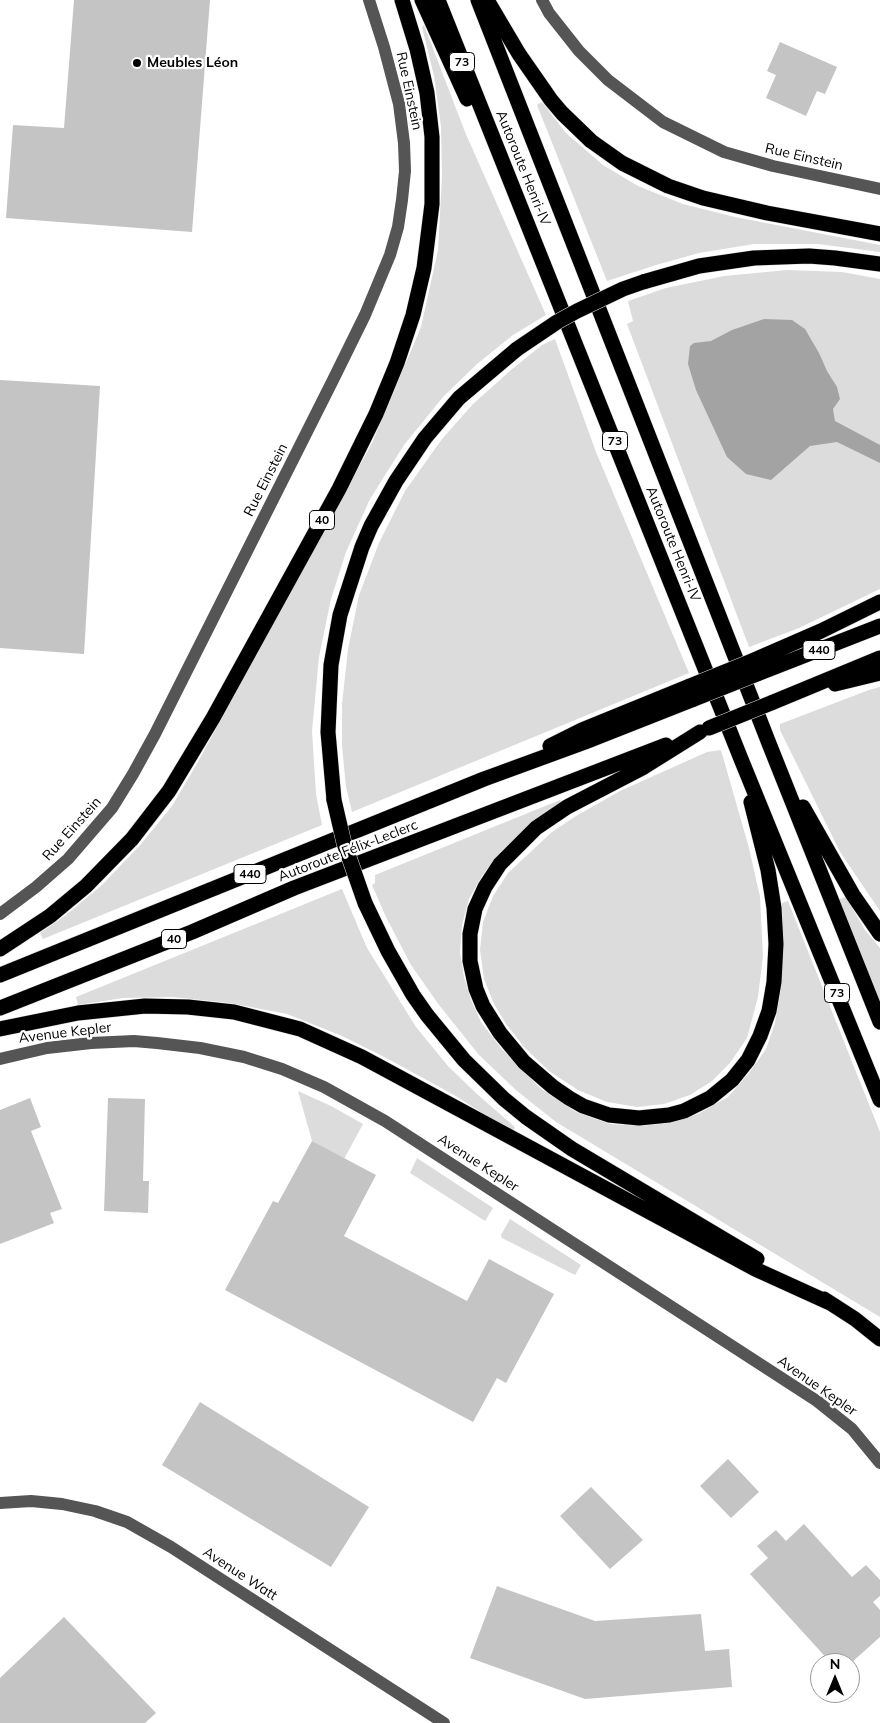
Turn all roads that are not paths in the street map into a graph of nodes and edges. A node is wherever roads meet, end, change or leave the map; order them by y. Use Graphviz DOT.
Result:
graph roads {
  1 [pos="369,0"];
  2 [pos="402,0"];
  3 [pos="422,0"];
  4 [pos="438,0"];
  5 [pos="478,0"];
  6 [pos="486,0"];
  7 [pos="542,0"];
  8 [pos="880,189"];
  9 [pos="880,234"];
  10 [pos="542,258"];
  11 [pos="880,264"];
  12 [pos="880,602"];
  13 [pos="880,626"];
  14 [pos="880,658"];
  15 [pos="755,667"];
  16 [pos="880,673"];
  17 [pos="790,695"];
  18 [pos="771,703"];
  19 [pos="704,730"];
  20 [pos="770,746"];
  21 [pos="741,759"];
  22 [pos="0,914"];
  23 [pos="880,934"];
  24 [pos="0,949"];
  25 [pos="0,975"];
  26 [pos="0,1008"];
  27 [pos="880,1022"];
  28 [pos="0,1029"];
  29 [pos="0,1059"];
  30 [pos="880,1100"];
  31 [pos="832,1304"];
  32 [pos="880,1339"];
  33 [pos="880,1462"];
  34 [pos="0,1503"];
  35 [pos="444,1723"];
  1 -- 22 [label="street, Rue Einstein"];
  2 -- 24 [label="highway, 40"];
  3 -- 10 [label="highway"];
  4 -- 10 [label="highway, Autoroute Henri-IV / 73"];
  5 -- 20 [label="highway, Autoroute Henri-IV"];
  6 -- 9 [label="highway"];
  7 -- 8 [label="street, Rue Einstein"];
  10 -- 21 [label="highway, Autoroute Henri-IV / 73"];
  11 -- 31 [label="highway, bridge"];
  12 -- 15 [label="highway"];
  13 -- 15 [label="highway, 440"];
  14 -- 17 [label="highway, 440"];
  15 -- 25 [label="highway, Autoroute Félix-Leclerc / 440, bridge"];
  16 -- 17 [label="highway"];
  17 -- 18 [label="highway, 440"];
  18 -- 19 [label="highway, 40, bridge"];
  19 -- 21 [label="highway"];
  19 -- 26 [label="highway, Autoroute Félix-Leclerc / 40"];
  20 -- 23 [label="highway"];
  20 -- 27 [label="highway, Autoroute Henri-IV / 73"];
  21 -- 30 [label="highway, Autoroute Henri-IV / 73"];
  28 -- 31 [label="highway"];
  29 -- 33 [label="street, Avenue Kepler"];
  31 -- 32 [label="highway"];
  34 -- 35 [label="street, Avenue Watt"];
}
